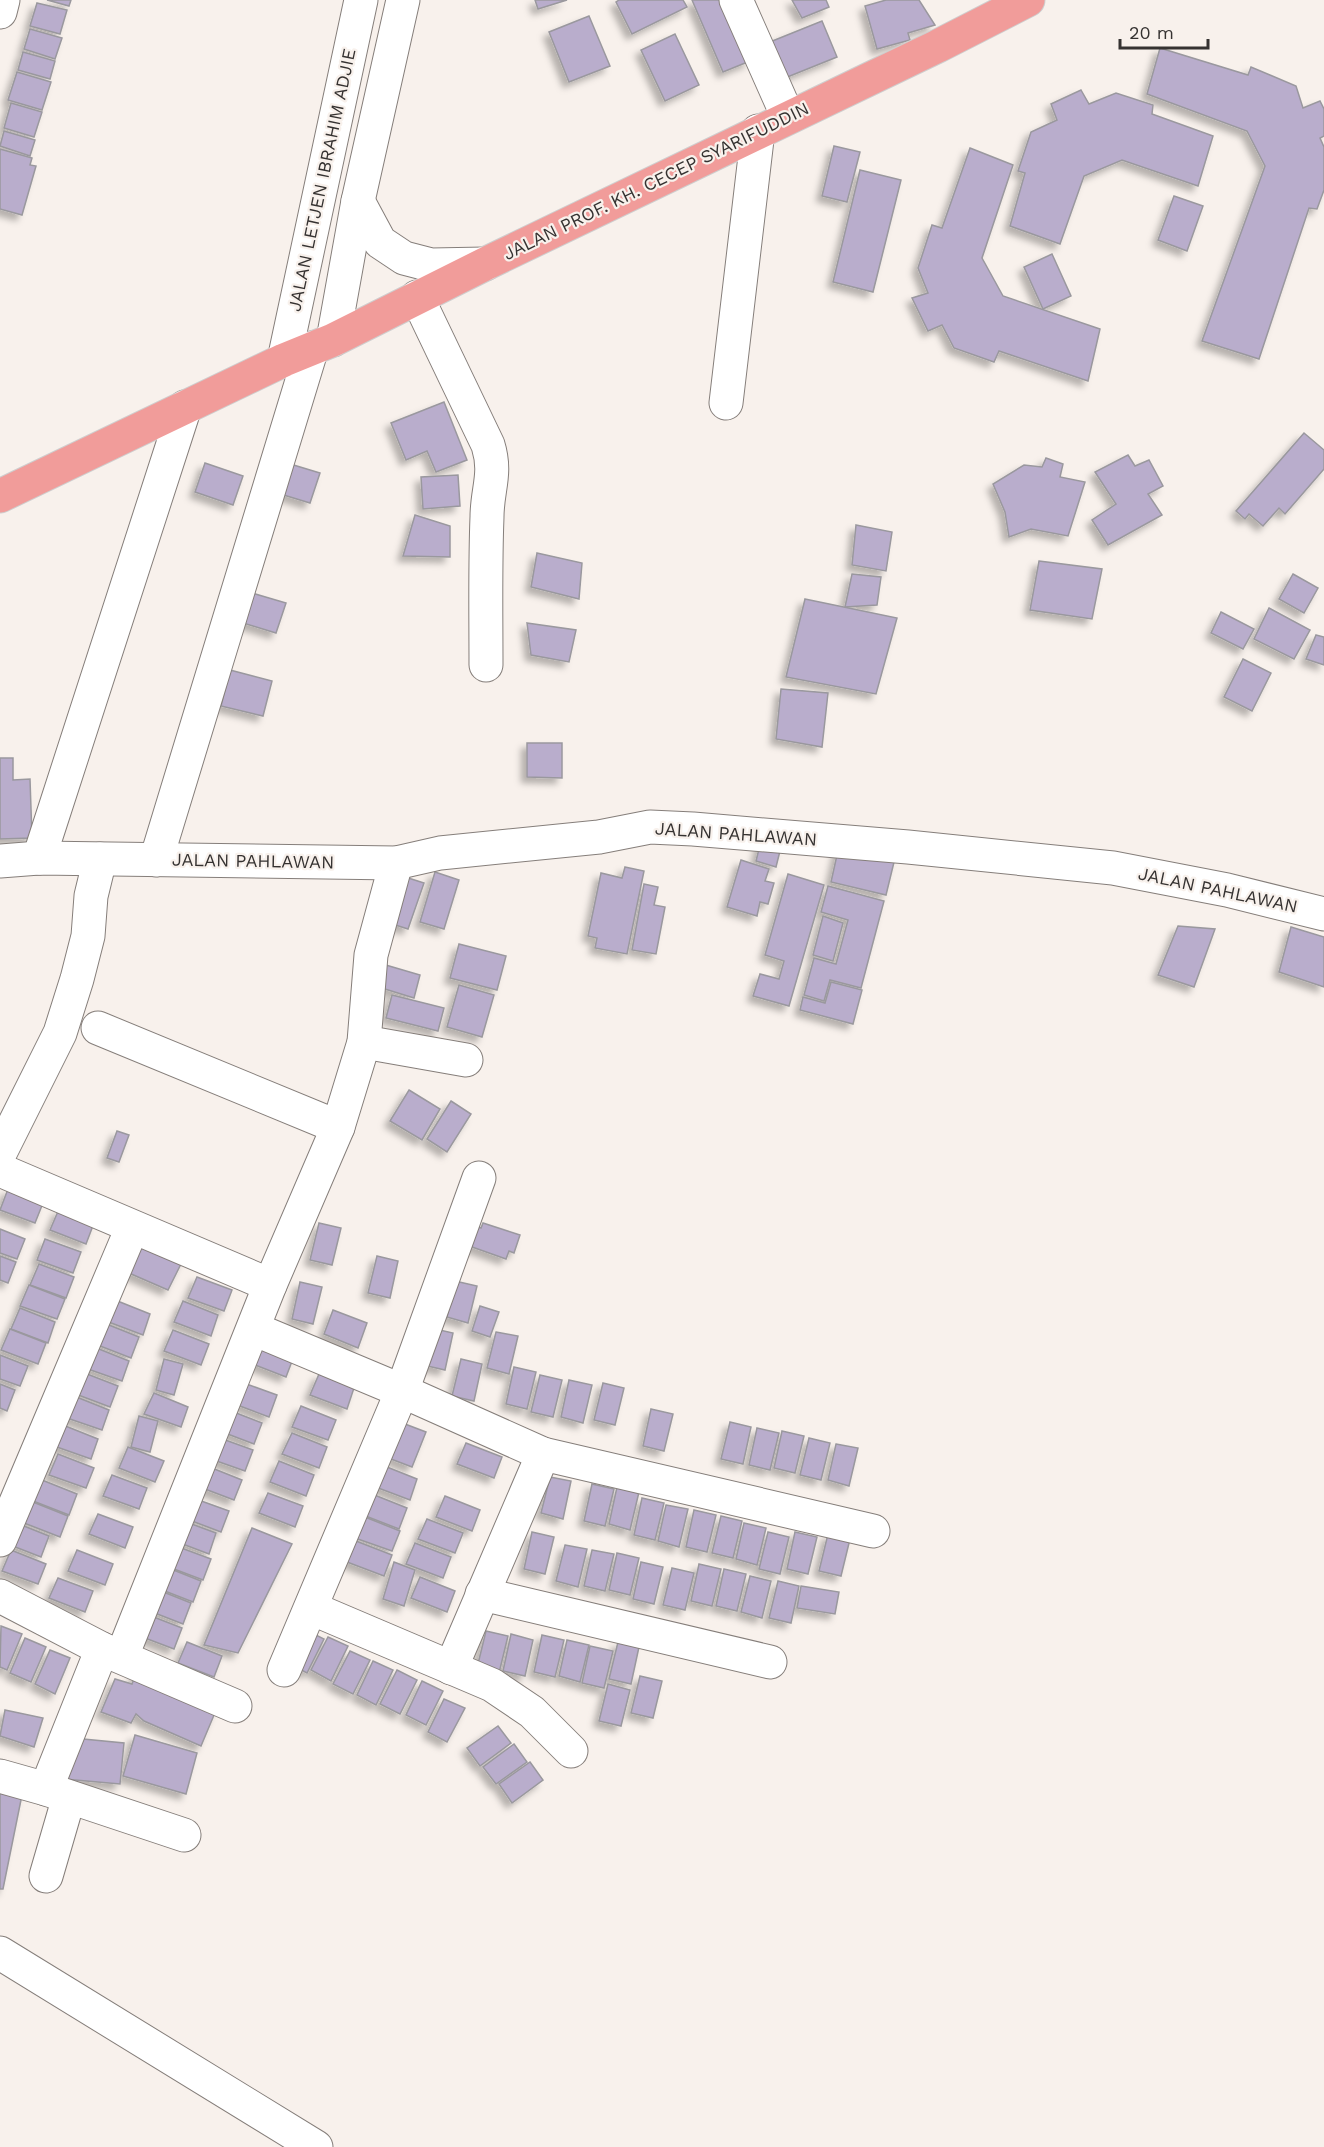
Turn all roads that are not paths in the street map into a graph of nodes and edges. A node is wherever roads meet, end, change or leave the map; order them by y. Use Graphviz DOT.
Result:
graph roads {
  1 [pos="3,0"];
  2 [pos="361,0"];
  3 [pos="403,0"];
  4 [pos="736,0"];
  5 [pos="1028,0"];
  6 [pos="0,12"];
  7 [pos="788,117"];
  8 [pos="758,131"];
  9 [pos="358,201"];
  10 [pos="485,264"];
  11 [pos="417,297"];
  12 [pos="310,349"];
  13 [pos="726,403"];
  14 [pos="185,407"];
  15 [pos="0,496"];
  16 [pos="486,665"];
  17 [pos="39,858"];
  18 [pos="100,859"];
  19 [pos="156,860"];
  20 [pos="0,861"];
  21 [pos="396,863"];
  22 [pos="1324,914"];
  23 [pos="98,1028"];
  24 [pos="364,1042"];
  25 [pos="466,1060"];
  26 [pos="338,1126"];
  27 [pos="0,1153"];
  28 [pos="0,1170"];
  29 [pos="479,1179"];
  30 [pos="132,1228"];
  31 [pos="270,1285"];
  32 [pos="254,1329"];
  33 [pos="402,1390"];
  34 [pos="543,1454"];
  35 [pos="873,1530"];
  36 [pos="0,1540"];
  37 [pos="482,1594"];
  38 [pos="0,1596"];
  39 [pos="311,1608"];
  40 [pos="112,1653"];
  41 [pos="770,1662"];
  42 [pos="451,1668"];
  43 [pos="284,1670"];
  44 [pos="235,1706"];
  45 [pos="571,1751"];
  46 [pos="0,1776"];
  47 [pos="58,1793"];
  48 [pos="184,1835"];
  49 [pos="46,1876"];
  50 [pos="0,1953"];
  51 [pos="315,2147"];
  1 -- 6 [label="street"];
  2 -- 12 [label="street, JALAN LETJEN IBRAHIM ADJIE"];
  3 -- 9 [label="street"];
  4 -- 7 [label="street"];
  5 -- 7 [label="main road, JALAN PROF. KH. CECEP SYARIFUDDIN"];
  7 -- 8 [label="main road, JALAN PROF. KH. CECEP SYARIFUDDIN"];
  8 -- 10 [label="main road, JALAN PROF. KH. CECEP SYARIFUDDIN"];
  8 -- 13 [label="street"];
  9 -- 10 [label="street"];
  9 -- 12 [label="street"];
  10 -- 11 [label="main road, JALAN PROF. KH. CECEP SYARIFUDDIN"];
  11 -- 12 [label="main road, JALAN PROF. KH. CECEP SYARIFUDDIN"];
  11 -- 16 [label="street"];
  12 -- 14 [label="main road, JALAN PROF. KH. CECEP SYARIFUDDIN"];
  12 -- 19 [label="street"];
  14 -- 15 [label="main road, JALAN PROF. KH. CECEP SYARIFUDDIN"];
  14 -- 17 [label="street"];
  17 -- 18 [label="street, JALAN PAHLAWAN"];
  17 -- 20 [label="street, JALAN PAHLAWAN"];
  18 -- 19 [label="street, JALAN PAHLAWAN"];
  18 -- 27 [label="street"];
  19 -- 21 [label="street, JALAN PAHLAWAN"];
  21 -- 22 [label="street, JALAN PAHLAWAN"];
  21 -- 24 [label="street"];
  23 -- 26 [label="street"];
  24 -- 25 [label="street"];
  24 -- 26 [label="street"];
  26 -- 31 [label="street"];
  28 -- 30 [label="street"];
  29 -- 33 [label="street"];
  30 -- 31 [label="street"];
  30 -- 36 [label="street"];
  31 -- 32 [label="street"];
  32 -- 33 [label="street"];
  32 -- 40 [label="street"];
  33 -- 34 [label="street"];
  33 -- 39 [label="street"];
  34 -- 35 [label="street"];
  34 -- 37 [label="street"];
  37 -- 41 [label="street"];
  37 -- 42 [label="street"];
  38 -- 40 [label="street"];
  39 -- 42 [label="street"];
  39 -- 43 [label="street"];
  40 -- 44 [label="street"];
  40 -- 47 [label="street"];
  42 -- 45 [label="street"];
  46 -- 47 [label="street"];
  47 -- 48 [label="street"];
  47 -- 49 [label="street"];
  50 -- 51 [label="street"];
}
